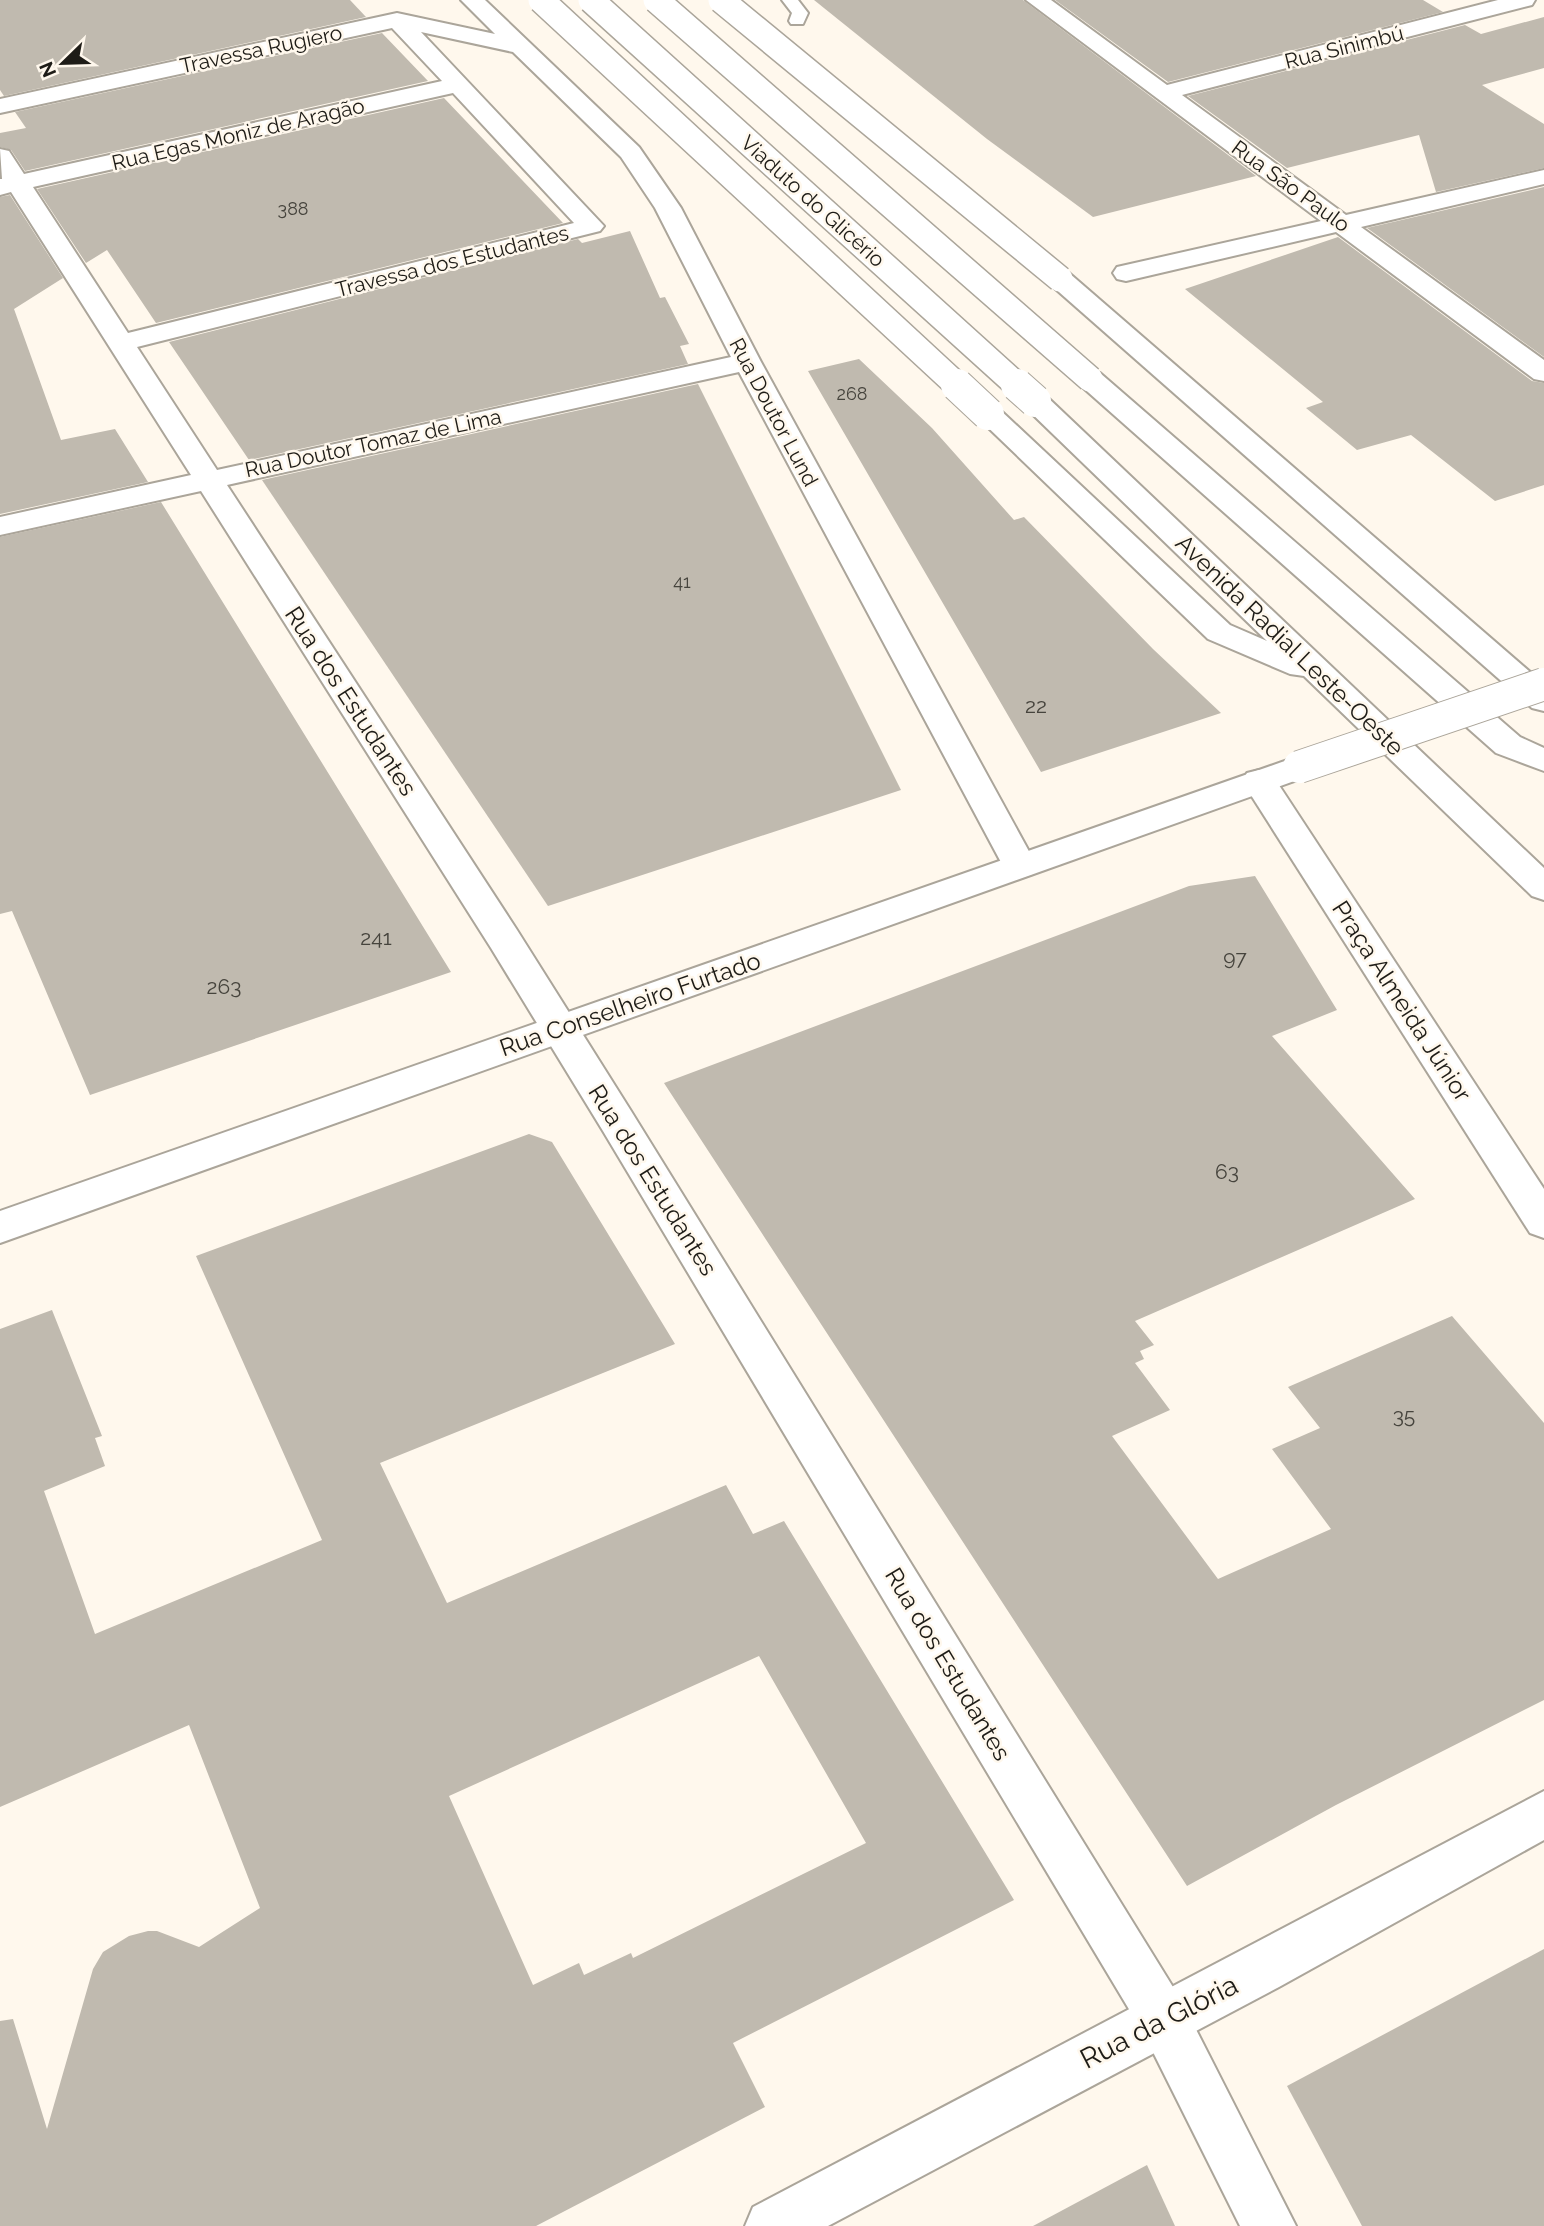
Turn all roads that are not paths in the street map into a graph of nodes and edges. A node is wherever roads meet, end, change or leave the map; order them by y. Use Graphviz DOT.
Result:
graph roads {
  1 [pos="472,0"];
  2 [pos="541,0"];
  3 [pos="590,0"];
  4 [pos="656,0"];
  5 [pos="721,0"];
  6 [pos="790,0"];
  7 [pos="1037,0"];
  8 [pos="1446,0"];
  9 [pos="1524,0"];
  10 [pos="1469,14"];
  11 [pos="397,20"];
  12 [pos="797,21"];
  13 [pos="522,47"];
  14 [pos="457,85"];
  15 [pos="1164,93"];
  16 [pos="0,106"];
  17 [pos="0,156"];
  18 [pos="1544,177"];
  19 [pos="9,185"];
  20 [pos="1344,224"];
  21 [pos="1126,273"];
  22 [pos="120,343"];
  23 [pos="747,362"];
  24 [pos="1544,373"];
  25 [pos="1035,401"];
  26 [pos="208,479"];
  27 [pos="0,526"];
  28 [pos="1323,677"];
  29 [pos="1544,684"];
  30 [pos="1544,701"];
  31 [pos="1544,760"];
  32 [pos="1259,781"];
  33 [pos="1020,866"];
  34 [pos="1544,888"];
  35 [pos="559,1029"];
  36 [pos="1544,1222"];
  37 [pos="0,1227"];
  38 [pos="1544,1814"];
  39 [pos="1163,2018"];
  40 [pos="772,2226"];
  41 [pos="1269,2226"];
  1 -- 13 [label="main road, Rua Doutor Lund"];
  2 -- 28 [label="main road, bridge"];
  3 -- 25 [label="main road, Viaduto do Glicério, bridge"];
  4 -- 31 [label="main road, bridge"];
  5 -- 30 [label="main road, bridge"];
  6 -- 12 [label="lane"];
  7 -- 15 [label="main road, Rua São Paulo"];
  8 -- 10 [label="main road"];
  9 -- 10 [label="main road, Rua Sinimbú"];
  10 -- 15 [label="main road, Rua Sinimbú"];
  11 -- 13 [label="main road, Travessa Rugiero"];
  11 -- 14 [label="main road, Travessa dos Estudantes"];
  11 -- 16 [label="main road, Travessa Rugiero"];
  13 -- 23 [label="main road, Rua Doutor Lund"];
  14 -- 19 [label="main road, Rua Egas Moniz de Aragão"];
  14 -- 22 [label="main road, Travessa dos Estudantes"];
  15 -- 20 [label="main road, Rua São Paulo"];
  17 -- 19 [label="main road, Rua dos Estudantes"];
  18 -- 20 [label="main road"];
  19 -- 22 [label="main road, Rua dos Estudantes"];
  20 -- 21 [label="main road"];
  20 -- 24 [label="main road, Rua São Paulo"];
  22 -- 26 [label="main road, Rua dos Estudantes"];
  23 -- 26 [label="main road, Rua Doutor Tomaz de Lima"];
  23 -- 33 [label="main road, Rua Doutor Lund"];
  25 -- 28 [label="main road, Avenida Radial Leste-Oeste"];
  26 -- 27 [label="main road, Rua Doutor Tomaz de Lima"];
  26 -- 35 [label="main road, Rua dos Estudantes"];
  28 -- 34 [label="main road, Avenida Radial Leste-Oeste"];
  29 -- 32 [label="main road, Rua Conselheiro Furtado, bridge"];
  32 -- 33 [label="main road, Rua Conselheiro Furtado"];
  32 -- 36 [label="main road, Praça Almeida Júnior"];
  33 -- 35 [label="main road, Rua Conselheiro Furtado"];
  35 -- 37 [label="main road, Rua Conselheiro Furtado"];
  35 -- 39 [label="main road, Rua dos Estudantes"];
  38 -- 39 [label="main road, Rua da Glória"];
  39 -- 40 [label="main road, Rua da Glória"];
  39 -- 41 [label="main road, Rua dos Estudantes"];
}
